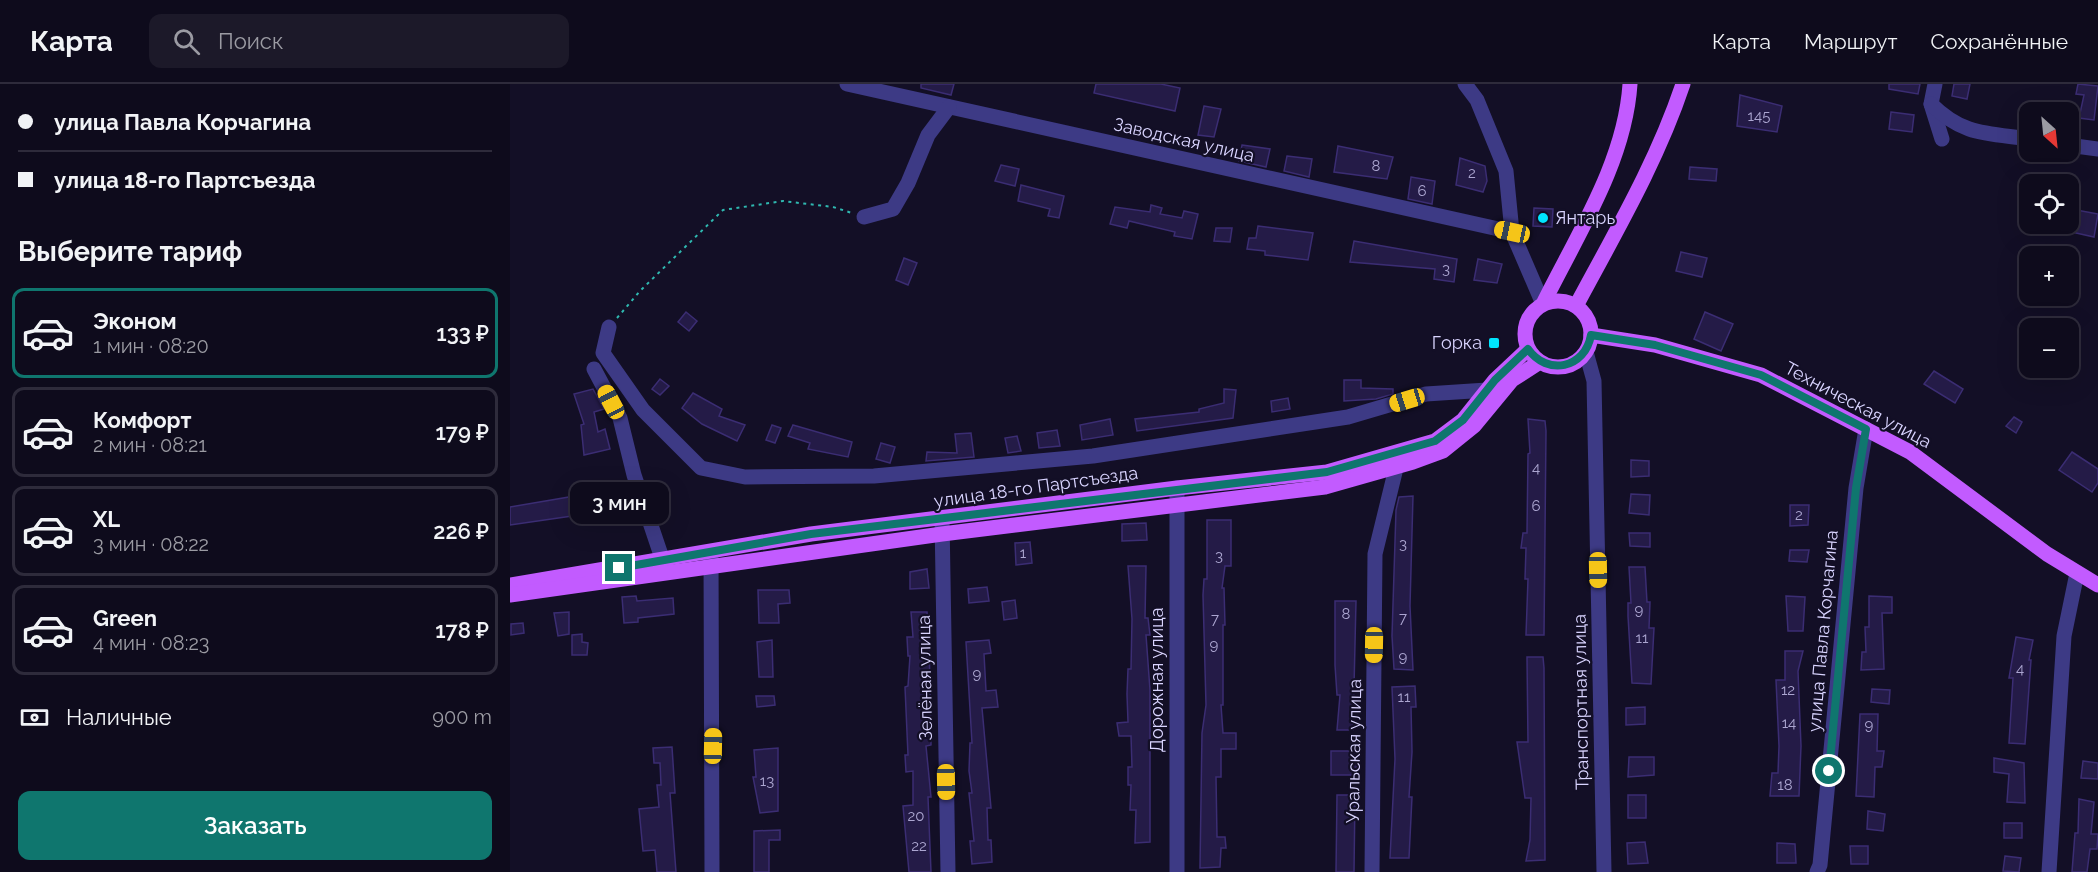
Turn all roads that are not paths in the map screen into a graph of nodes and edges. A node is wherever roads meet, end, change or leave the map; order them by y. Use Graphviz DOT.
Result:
graph roads {
  1 [pos="847,84"];
  2 [pos="1465,84"];
  3 [pos="1630,84"];
  4 [pos="1683,84"];
  5 [pos="1935,84"];
  6 [pos="1931,104"];
  7 [pos="949,107"];
  8 [pos="2019,137"];
  9 [pos="1942,139"];
  10 [pos="2079,146"];
  11 [pos="2098,149"];
  12 [pos="864,217"];
  13 [pos="1512,232"];
  14 [pos="1543,304"];
  15 [pos="1576,306"];
  16 [pos="609,327"];
  17 [pos="1591,335"];
  18 [pos="1528,349"];
  19 [pos="1586,352"];
  20 [pos="1540,362"];
  21 [pos="594,369"];
  22 [pos="1487,390"];
  23 [pos="1866,429"];
  24 [pos="1398,460"];
  25 [pos="1178,488"];
  26 [pos="1176,506"];
  27 [pos="942,527"];
  28 [pos="711,559"];
  29 [pos="663,561"];
  30 [pos="2077,573"];
  31 [pos="510,585"];
  32 [pos="2098,585"];
  33 [pos="510,595"];
  34 [pos="712,872"];
  35 [pos="948,872"];
  36 [pos="1177,872"];
  37 [pos="1372,872"];
  38 [pos="1604,872"];
  39 [pos="1817,872"];
  40 [pos="2049,872"];
  1 -- 7 [label="street, Заводская улица"];
  2 -- 13 [label="street"];
  3 -- 14 [label="main road"];
  4 -- 15 [label="main road"];
  5 -- 6 [label="street"];
  6 -- 8 [label="street"];
  6 -- 9 [label="street"];
  7 -- 12 [label="street"];
  7 -- 13 [label="street, Заводская улица"];
  10 -- 11 [label="street"];
  13 -- 14 [label="street"];
  14 -- 15 [label="main road"];
  14 -- 18 [label="main road"];
  15 -- 17 [label="main road"];
  16 -- 22 [label="street"];
  17 -- 19 [label="main road"];
  17 -- 23 [label="main road, Техническая улица"];
  18 -- 20 [label="main road"];
  18 -- 22 [label="main road, улица 18-го Партсъезда"];
  19 -- 20 [label="main road"];
  19 -- 38 [label="street, Транспортная улица"];
  20 -- 24 [label="main road, улица 18-го Партсъезда"];
  21 -- 29 [label="street"];
  22 -- 24 [label="main road, улица 18-го Партсъезда"];
  23 -- 30 [label="main road, Техническая улица"];
  23 -- 39 [label="street, улица Павла Корчагина"];
  24 -- 25 [label="main road, улица 18-го Партсъезда"];
  24 -- 26 [label="main road, улица 18-го Партсъезда"];
  24 -- 37 [label="street, Уральская улица"];
  25 -- 26 [label="street, Дорожная улица"];
  25 -- 27 [label="main road, улица 18-го Партсъезда"];
  26 -- 27 [label="main road, улица 18-го Партсъезда"];
  26 -- 36 [label="street, Дорожная улица"];
  27 -- 28 [label="main road, улица 18-го Партсъезда"];
  27 -- 35 [label="street, Зелёная улица"];
  28 -- 29 [label="main road, улица 18-го Партсъезда"];
  28 -- 33 [label="main road, улица 18-го Партсъезда"];
  28 -- 34 [label="street"];
  29 -- 31 [label="main road, улица 18-го Партсъезда"];
  30 -- 32 [label="main road, Техническая улица"];
  30 -- 40 [label="street"];
}
